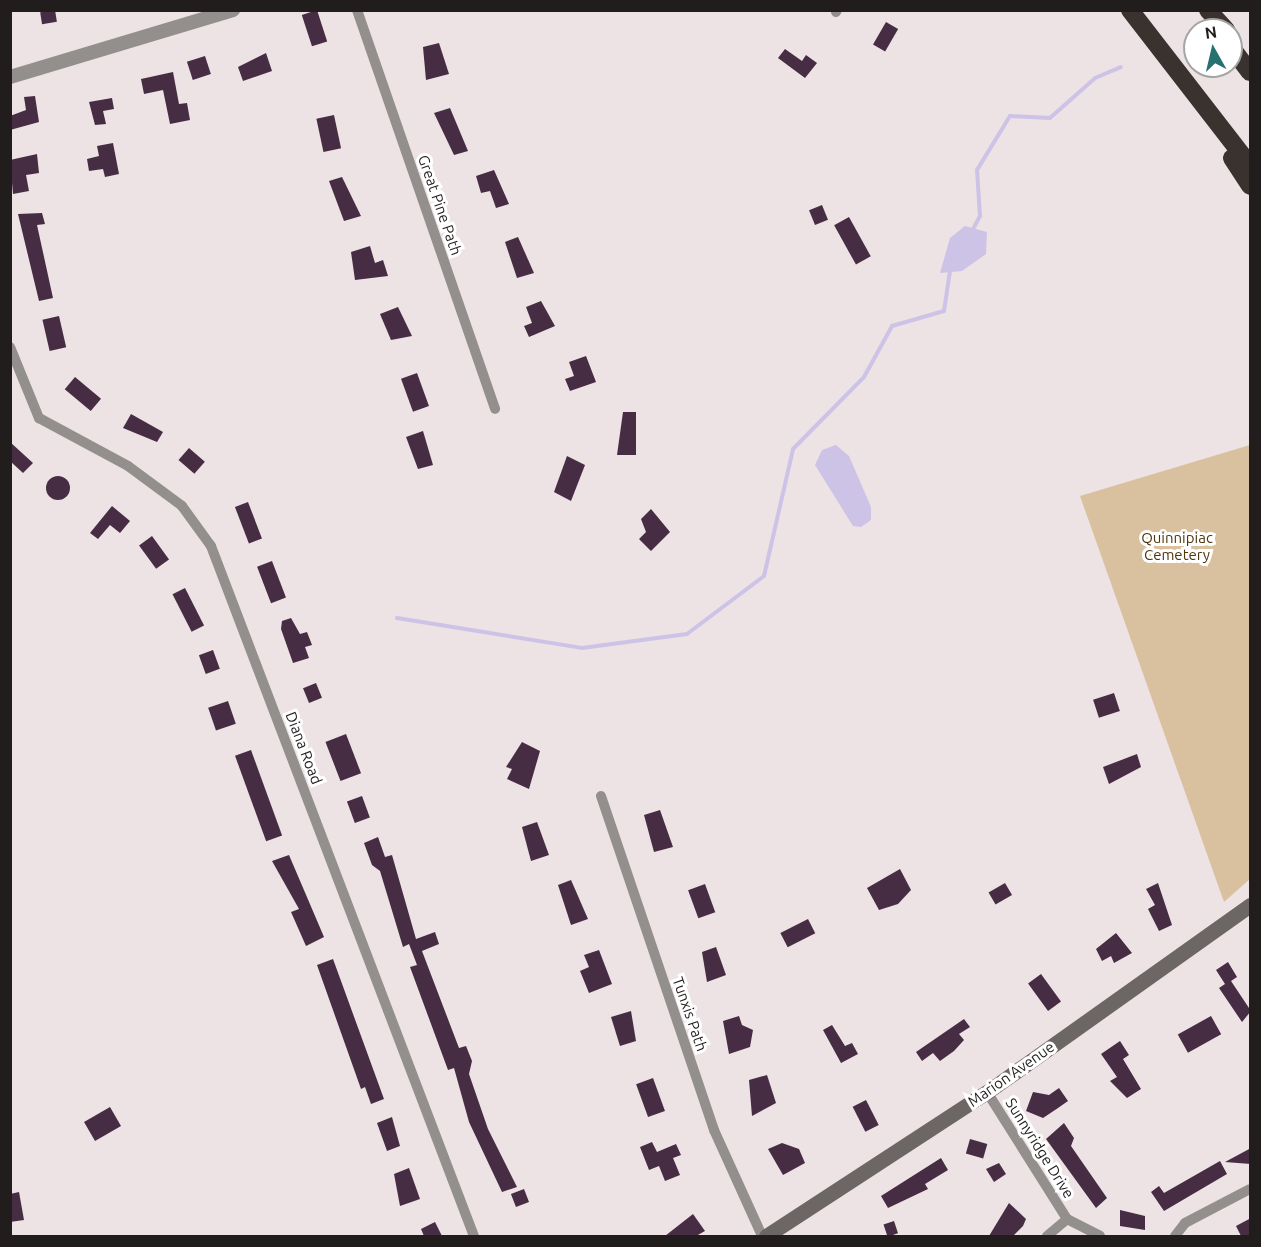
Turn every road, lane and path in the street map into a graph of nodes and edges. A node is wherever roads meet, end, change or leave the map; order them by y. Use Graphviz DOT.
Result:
graph roads {
  1 [pos="233,10"];
  2 [pos="357,10"];
  3 [pos="1130,10"];
  4 [pos="189,17"];
  5 [pos="1173,65"];
  6 [pos="10,77"];
  7 [pos="1251,165"];
  8 [pos="1251,186"];
  9 [pos="10,347"];
  10 [pos="495,409"];
  11 [pos="601,796"];
  12 [pos="1251,905"];
  13 [pos="987,1092"];
  14 [pos="1251,1189"];
  15 [pos="1067,1219"];
  16 [pos="474,1236"];
  17 [pos="764,1236"];
  18 [pos="1047,1236"];
  19 [pos="1100,1236"];
  20 [pos="1174,1236"];
  1 -- 4 [label="street"];
  2 -- 10 [label="street, Great Pine Path"];
  3 -- 5 [label="highway"];
  4 -- 6 [label="street"];
  5 -- 7 [label="highway"];
  5 -- 8 [label="highway"];
  9 -- 16 [label="street, Diana Road"];
  11 -- 17 [label="street, Tunxis Path"];
  12 -- 13 [label="main road, Marion Avenue"];
  13 -- 15 [label="street, Sunnyridge Drive"];
  13 -- 17 [label="main road, Marion Avenue"];
  14 -- 20 [label="street"];
  15 -- 18 [label="street"];
  15 -- 19 [label="street, Sunnyridge Drive"];
}
